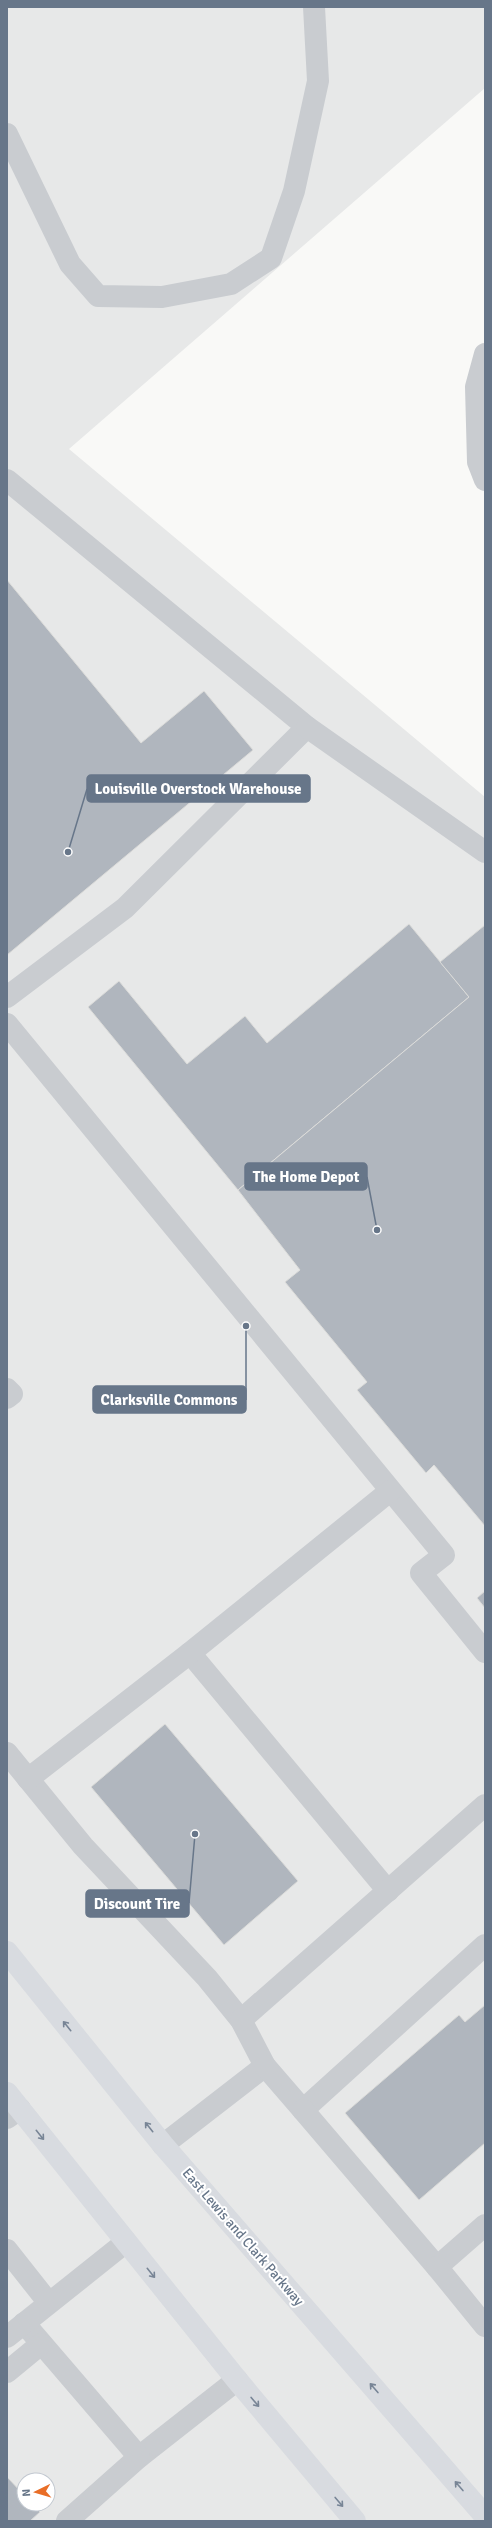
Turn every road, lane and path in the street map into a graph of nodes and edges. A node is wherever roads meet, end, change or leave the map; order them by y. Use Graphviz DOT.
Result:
graph roads {
  1 [pos="314,7"];
  2 [pos="7,134"];
  3 [pos="485,354"];
  4 [pos="7,480"];
  5 [pos="485,480"];
  6 [pos="307,727"];
  7 [pos="485,852"];
  8 [pos="7,997"];
  9 [pos="7,1024"];
  10 [pos="7,1389"];
  11 [pos="7,1398"];
  12 [pos="390,1491"];
  13 [pos="485,1652"];
  14 [pos="190,1653"];
  15 [pos="7,1753"];
  16 [pos="28,1779"];
  17 [pos="485,1805"];
  18 [pos="388,1891"];
  19 [pos="485,1945"];
  20 [pos="7,1952"];
  21 [pos="241,2020"];
  22 [pos="265,2066"];
  23 [pos="11,2107"];
  24 [pos="303,2110"];
  25 [pos="163,2145"];
  26 [pos="485,2225"];
  27 [pos="126,2242"];
  28 [pos="7,2250"];
  29 [pos="437,2267"];
  30 [pos="48,2302"];
  31 [pos="24,2323"];
  32 [pos="485,2326"];
  33 [pos="7,2337"];
  34 [pos="41,2344"];
  35 [pos="7,2372"];
  36 [pos="237,2380"];
  37 [pos="139,2456"];
  38 [pos="485,2516"];
  39 [pos="67,2521"];
  40 [pos="355,2521"];
  1 -- 2 [label="lane"];
  3 -- 5 [label="lane"];
  4 -- 6 [label="lane"];
  6 -- 7 [label="lane"];
  6 -- 8 [label="lane"];
  9 -- 12 [label="lane"];
  10 -- 11 [label="lane"];
  12 -- 13 [label="lane"];
  12 -- 14 [label="lane"];
  14 -- 16 [label="lane"];
  14 -- 18 [label="lane"];
  15 -- 16 [label="lane"];
  16 -- 21 [label="lane"];
  17 -- 18 [label="lane"];
  18 -- 21 [label="lane"];
  19 -- 24 [label="lane"];
  25 -- 20 [label="main road, East Lewis and Clark Parkway, one-way"];
  21 -- 22 [label="lane"];
  22 -- 24 [label="lane"];
  22 -- 25 [label="lane"];
  23 -- 27 [label="main road, one-way"];
  24 -- 29 [label="lane"];
  38 -- 25 [label="main road, East Lewis and Clark Parkway, one-way"];
  26 -- 29 [label="lane"];
  27 -- 30 [label="lane"];
  27 -- 36 [label="main road, one-way"];
  28 -- 30 [label="lane"];
  29 -- 32 [label="lane"];
  30 -- 31 [label="lane"];
  31 -- 33 [label="lane"];
  31 -- 34 [label="lane"];
  34 -- 35 [label="lane"];
  34 -- 37 [label="lane"];
  36 -- 37 [label="lane"];
  36 -- 40 [label="main road, one-way"];
  37 -- 39 [label="lane"];
}
